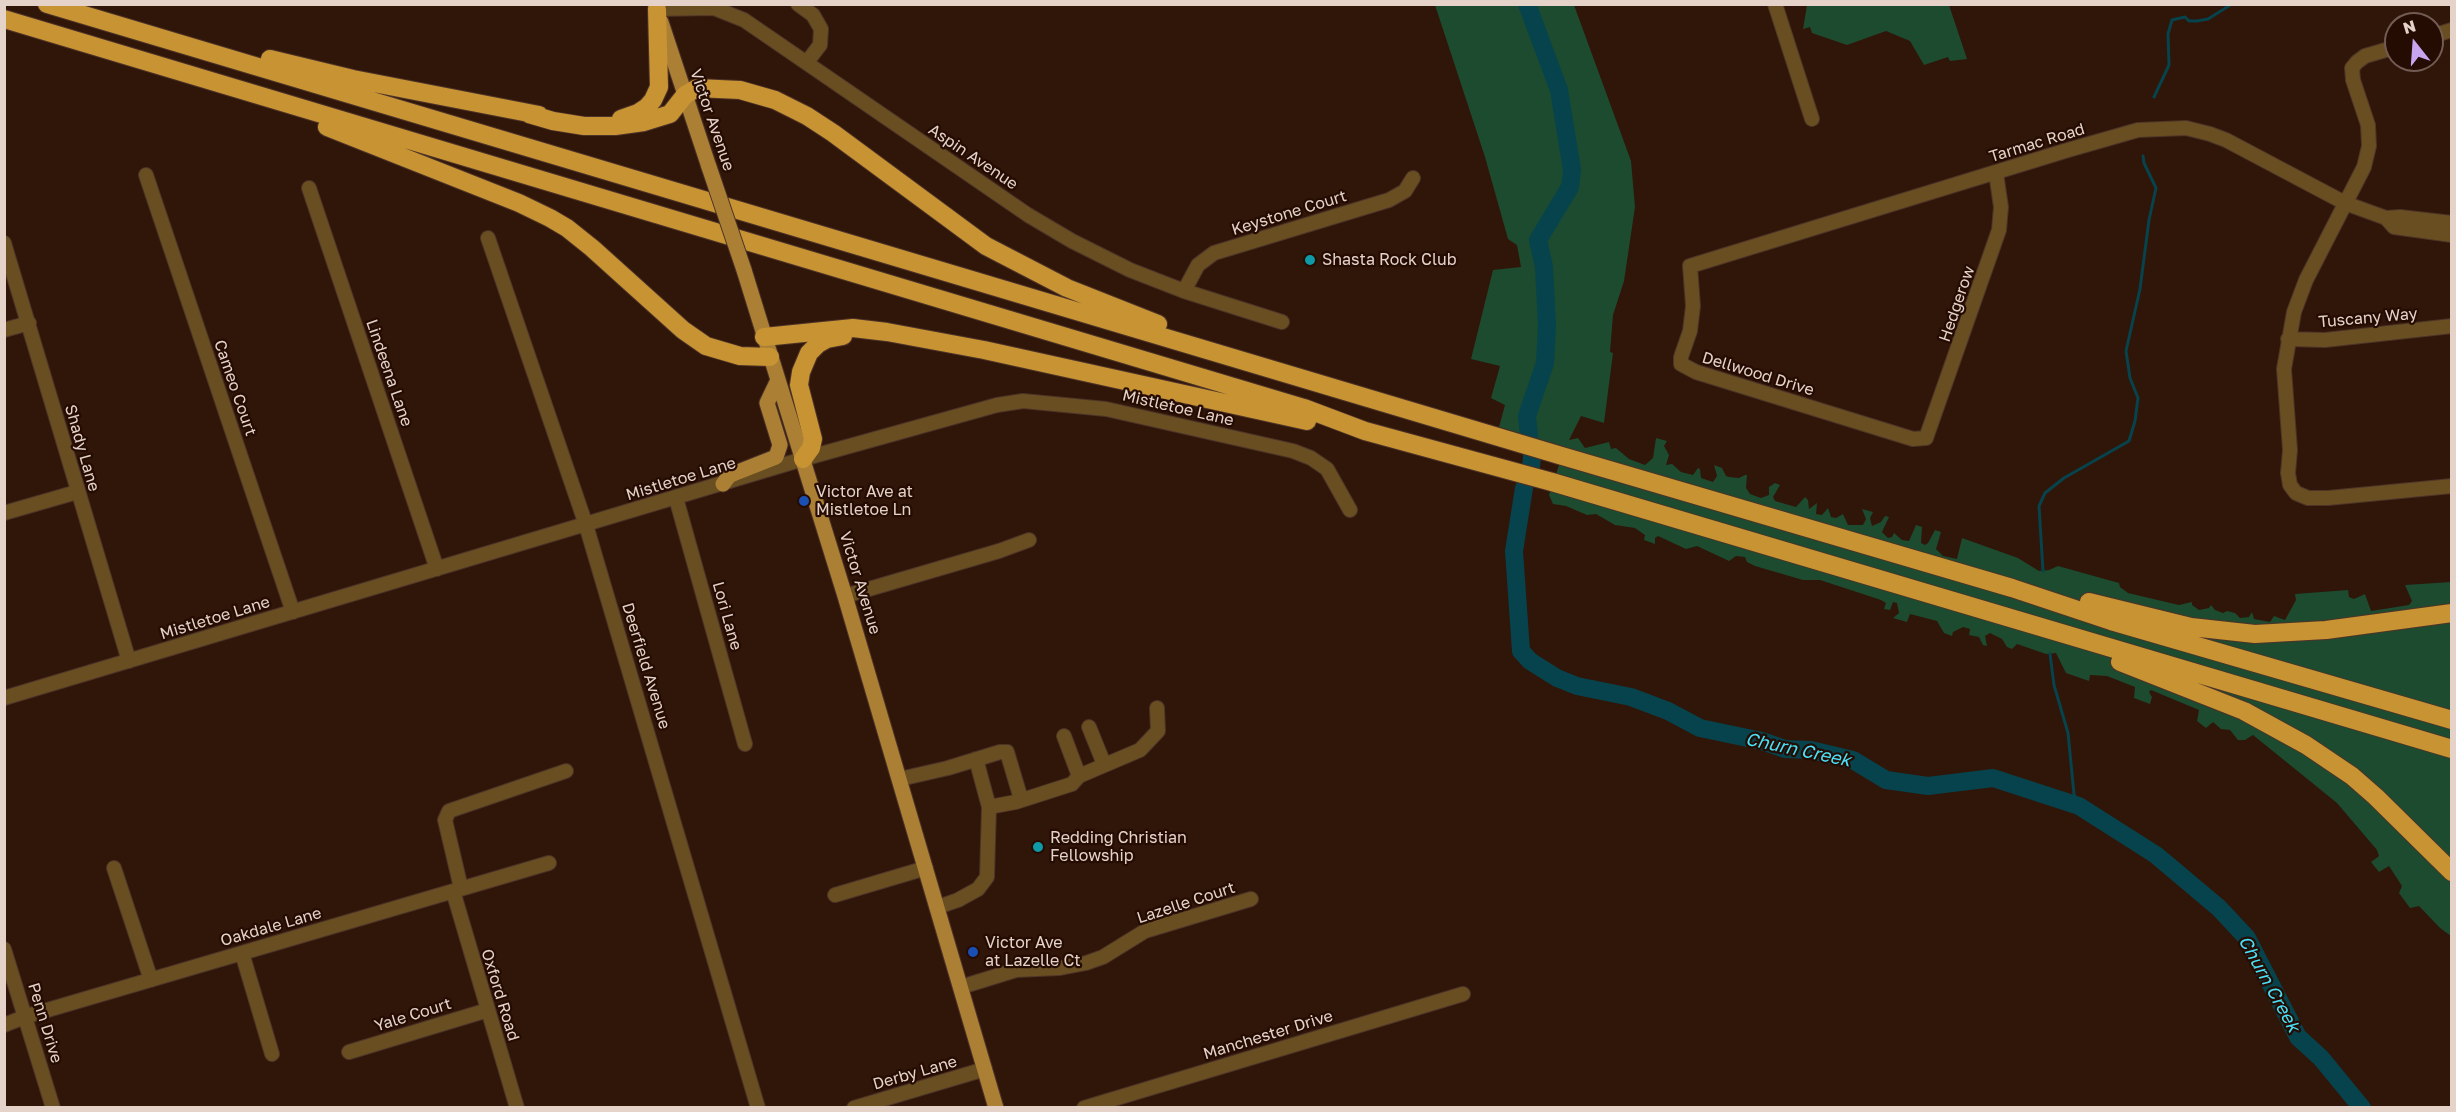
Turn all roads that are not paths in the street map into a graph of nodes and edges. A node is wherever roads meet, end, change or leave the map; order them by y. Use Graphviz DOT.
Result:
graph roads {
  1 [pos="47,4"];
  2 [pos="798,4"];
  3 [pos="1775,4"];
  4 [pos="656,7"];
  5 [pos="4,19"];
  6 [pos="191,47"];
  7 [pos="2384,50"];
  8 [pos="807,62"];
  9 [pos="685,95"];
  10 [pos="275,100"];
  11 [pos="529,114"];
  12 [pos="1812,118"];
  13 [pos="1996,172"];
  14 [pos="146,175"];
  15 [pos="1413,178"];
  16 [pos="309,188"];
  17 [pos="2345,203"];
  18 [pos="2386,218"];
  19 [pos="2451,223"];
  20 [pos="2451,234"];
  21 [pos="488,238"];
  22 [pos="4,243"];
  23 [pos="1690,266"];
  24 [pos="1184,291"];
  25 [pos="1282,322"];
  26 [pos="29,323"];
  27 [pos="2451,326"];
  28 [pos="4,330"];
  29 [pos="887,332"];
  30 [pos="764,337"];
  31 [pos="2288,339"];
  32 [pos="1217,353"];
  33 [pos="770,357"];
  34 [pos="778,380"];
  35 [pos="1365,431"];
  36 [pos="1923,440"];
  37 [pos="803,459"];
  38 [pos="723,484"];
  39 [pos="2451,486"];
  40 [pos="77,492"];
  41 [pos="676,498"];
  42 [pos="1350,510"];
  43 [pos="4,513"];
  44 [pos="586,525"];
  45 [pos="1029,540"];
  46 [pos="437,568"];
  47 [pos="2012,588"];
  48 [pos="845,596"];
  49 [pos="292,612"];
  50 [pos="2451,613"];
  51 [pos="2062,634"];
  52 [pos="129,661"];
  53 [pos="4,698"];
  54 [pos="1157,708"];
  55 [pos="2451,720"];
  56 [pos="1089,727"];
  57 [pos="1064,736"];
  58 [pos="745,744"];
  59 [pos="2451,749"];
  60 [pos="976,759"];
  61 [pos="1104,764"];
  62 [pos="566,771"];
  63 [pos="1079,776"];
  64 [pos="900,779"];
  65 [pos="1021,799"];
  66 [pos="989,807"];
  67 [pos="549,863"];
  68 [pos="114,868"];
  69 [pos="926,868"];
  70 [pos="2451,872"];
  71 [pos="457,890"];
  72 [pos="835,895"];
  73 [pos="1251,899"];
  74 [pos="938,907"];
  75 [pos="4,949"];
  76 [pos="242,953"];
  77 [pos="151,980"];
  78 [pos="961,987"];
  79 [pos="1462,994"];
  80 [pos="488,1010"];
  81 [pos="27,1016"];
  82 [pos="4,1025"];
  83 [pos="349,1052"];
  84 [pos="272,1054"];
  85 [pos="985,1069"];
  86 [pos="53,1107"];
  87 [pos="517,1107"];
  88 [pos="758,1107"];
  89 [pos="854,1107"];
  90 [pos="996,1107"];
  91 [pos="1084,1107"];
  1 -- 6 [label="highway"];
  2 -- 8 [label="street"];
  3 -- 12 [label="street"];
  4 -- 8 [label="street, Aspin Avenue"];
  4 -- 9 [label="main road, Victor Avenue"];
  4 -- 11 [label="highway"];
  5 -- 10 [label="highway"];
  6 -- 11 [label="highway"];
  6 -- 32 [label="highway"];
  7 -- 17 [label="street, Tuscany Way"];
  8 -- 24 [label="street, Aspin Avenue"];
  9 -- 11 [label="highway"];
  9 -- 30 [label="main road, Victor Avenue, bridge"];
  9 -- 32 [label="highway"];
  10 -- 33 [label="highway"];
  10 -- 35 [label="highway"];
  13 -- 17 [label="street, Tarmac Road"];
  13 -- 23 [label="street, Tarmac Road"];
  13 -- 36 [label="street, Hedgerow"];
  14 -- 49 [label="street, Cameo Court"];
  15 -- 24 [label="street, Keystone Court"];
  16 -- 46 [label="street, Lindeena Lane"];
  17 -- 18 [label="street, Tarmac Road"];
  17 -- 31 [label="street, Tuscany Way"];
  18 -- 19 [label="street, Tarmac Road"];
  18 -- 20 [label="street, Tarmac Road"];
  21 -- 44 [label="street, Deerfield Avenue"];
  22 -- 26 [label="street, Shady Lane"];
  23 -- 36 [label="street, Dellwood Drive"];
  24 -- 25 [label="street, Aspin Avenue"];
  26 -- 28 [label="street"];
  26 -- 40 [label="street, Shady Lane"];
  27 -- 31 [label="street, Tuscany Way"];
  29 -- 30 [label="highway"];
  29 -- 35 [label="highway"];
  29 -- 37 [label="highway"];
  30 -- 33 [label="main road, Victor Avenue"];
  31 -- 39 [label="street, Tuscany Way"];
  32 -- 47 [label="highway"];
  33 -- 34 [label="main road, Victor Avenue"];
  34 -- 37 [label="main road, Victor Avenue"];
  34 -- 38 [label="main road"];
  35 -- 51 [label="highway"];
  37 -- 38 [label="street, Mistletoe Lane"];
  37 -- 42 [label="street, Mistletoe Lane"];
  37 -- 48 [label="main road, Victor Avenue"];
  38 -- 41 [label="street, Mistletoe Lane"];
  40 -- 43 [label="street"];
  40 -- 52 [label="street, Shady Lane"];
  41 -- 44 [label="street, Mistletoe Lane"];
  41 -- 58 [label="street, Lori Lane"];
  44 -- 46 [label="street, Mistletoe Lane"];
  44 -- 88 [label="street, Deerfield Avenue"];
  45 -- 48 [label="street"];
  46 -- 49 [label="street, Mistletoe Lane"];
  47 -- 50 [label="highway"];
  47 -- 55 [label="highway"];
  48 -- 64 [label="main road, Victor Avenue"];
  49 -- 52 [label="street, Mistletoe Lane"];
  51 -- 59 [label="highway"];
  51 -- 70 [label="highway"];
  52 -- 53 [label="street, Mistletoe Lane"];
  54 -- 61 [label="street"];
  56 -- 61 [label="street"];
  57 -- 63 [label="street"];
  60 -- 64 [label="street"];
  60 -- 65 [label="street"];
  60 -- 66 [label="street"];
  61 -- 63 [label="street"];
  62 -- 71 [label="street, Oxford Road"];
  63 -- 65 [label="street"];
  64 -- 69 [label="main road, Victor Avenue"];
  65 -- 66 [label="street"];
  66 -- 74 [label="street"];
  67 -- 71 [label="street, Oakdale Lane"];
  68 -- 77 [label="street"];
  69 -- 72 [label="street"];
  69 -- 74 [label="main road, Victor Avenue"];
  71 -- 76 [label="street, Oakdale Lane"];
  71 -- 80 [label="street, Oxford Road"];
  73 -- 78 [label="street, Lazelle Court"];
  74 -- 78 [label="main road, Victor Avenue"];
  75 -- 81 [label="street, Penn Drive"];
  76 -- 77 [label="street, Oakdale Lane"];
  76 -- 84 [label="street"];
  77 -- 81 [label="street, Oakdale Lane"];
  78 -- 85 [label="main road, Victor Avenue"];
  79 -- 91 [label="street, Manchester Drive"];
  80 -- 83 [label="street, Yale Court"];
  80 -- 87 [label="street, Oxford Road"];
  81 -- 82 [label="street, Oakdale Lane"];
  81 -- 86 [label="street, Penn Drive"];
  85 -- 89 [label="street, Derby Lane"];
  85 -- 90 [label="main road, Victor Avenue"];
}
